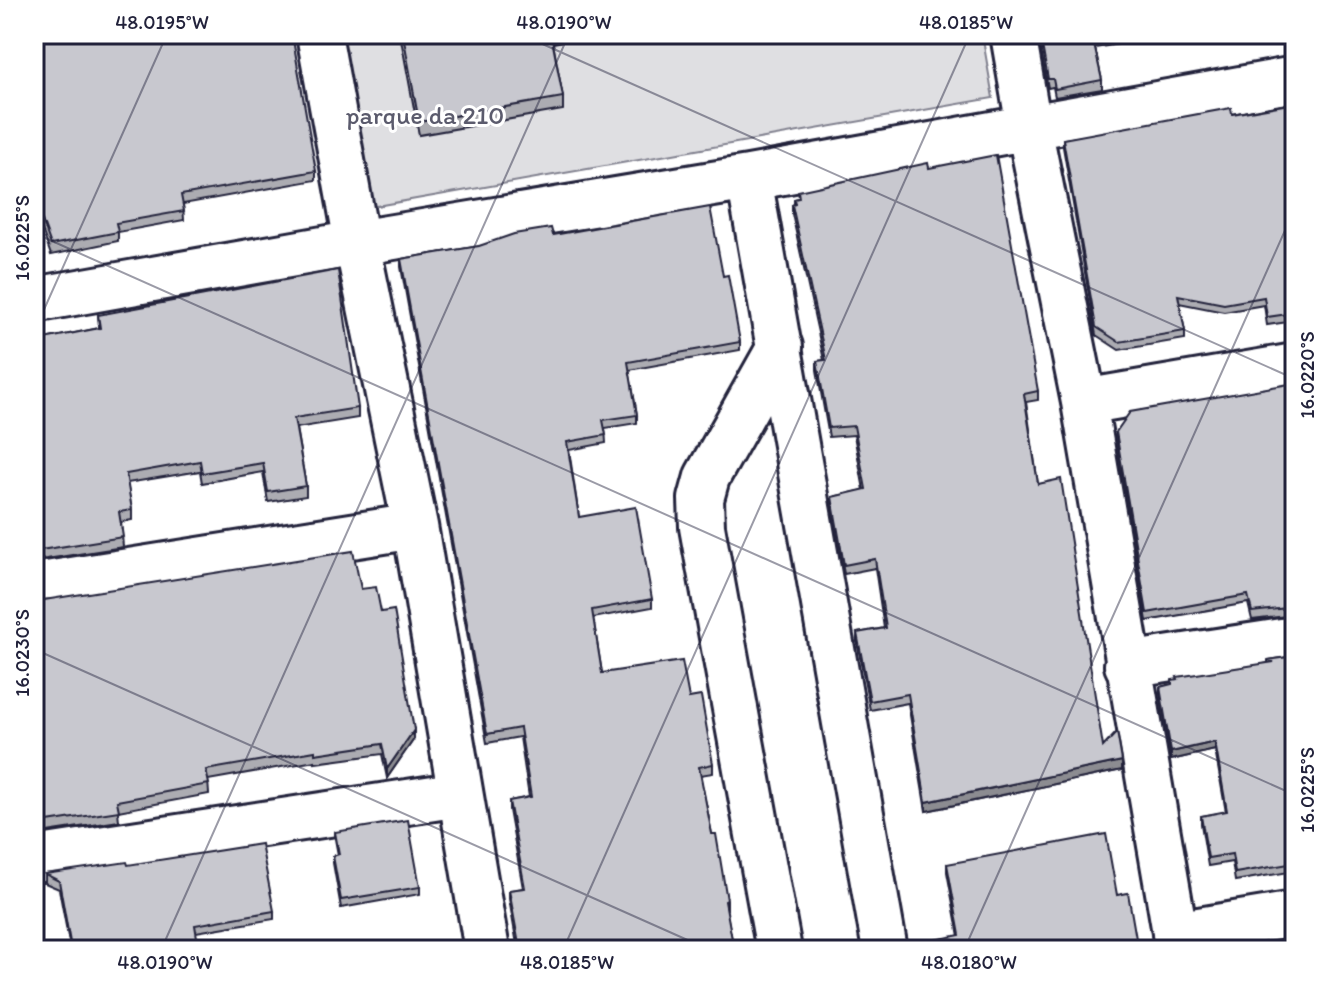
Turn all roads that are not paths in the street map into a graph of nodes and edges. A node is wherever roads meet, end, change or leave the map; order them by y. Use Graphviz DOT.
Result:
graph roads {
  1 [pos="319,34"];
  2 [pos="1013,34"];
  3 [pos="1295,79"];
  4 [pos="1029,127"];
  5 [pos="749,178"];
  6 [pos="357,243"];
  7 [pos="34,300"];
  8 [pos="780,347"];
  9 [pos="1295,366"];
  10 [pos="1084,402"];
  11 [pos="415,526"];
  12 [pos="34,586"];
  13 [pos="1295,639"];
  14 [pos="1127,665"];
  15 [pos="460,794"];
  16 [pos="34,859"];
  17 [pos="1295,914"];
  18 [pos="1176,942"];
  19 [pos="487,950"];
  20 [pos="779,950"];
  21 [pos="885,950"];
  1 -- 6 [label="street"];
  2 -- 4 [label="street"];
  3 -- 4 [label="street"];
  4 -- 5 [label="street"];
  4 -- 10 [label="street"];
  5 -- 6 [label="street"];
  5 -- 8 [label="street"];
  6 -- 7 [label="street"];
  6 -- 11 [label="street"];
  8 -- 20 [label="street"];
  8 -- 21 [label="street"];
  9 -- 10 [label="street"];
  10 -- 14 [label="street"];
  11 -- 12 [label="street"];
  11 -- 15 [label="street"];
  13 -- 14 [label="street"];
  14 -- 18 [label="street"];
  15 -- 16 [label="street"];
  15 -- 19 [label="street"];
  17 -- 18 [label="street"];
}
